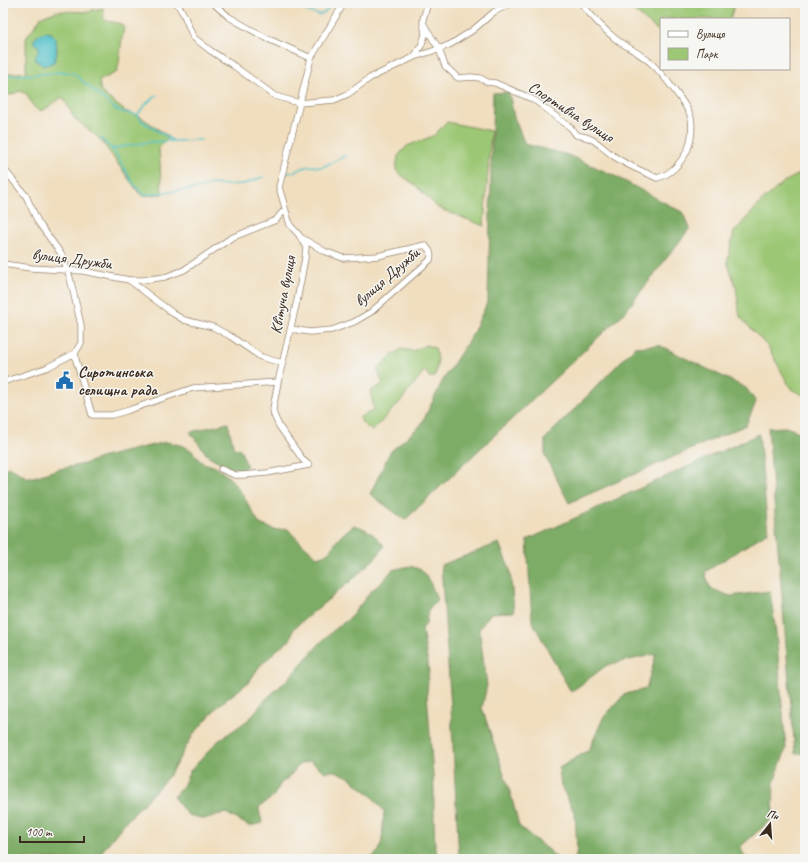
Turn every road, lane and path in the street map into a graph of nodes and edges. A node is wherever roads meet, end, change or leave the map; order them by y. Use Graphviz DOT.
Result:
graph roads {
  1 [pos="177,3"];
  2 [pos="213,3"];
  3 [pos="344,3"];
  4 [pos="428,3"];
  5 [pos="511,3"];
  6 [pos="581,3"];
  7 [pos="424,22"];
  8 [pos="439,49"];
  9 [pos="414,57"];
  10 [pos="311,58"];
  11 [pos="299,103"];
  12 [pos="3,168"];
  13 [pos="284,208"];
  14 [pos="300,236"];
  15 [pos="3,264"];
  16 [pos="67,270"];
  17 [pos="129,280"];
  18 [pos="290,329"];
  19 [pos="75,353"];
  20 [pos="282,363"];
  21 [pos="3,382"];
  22 [pos="278,382"];
  23 [pos="221,469"];
  1 -- 11 [label="street"];
  2 -- 10 [label="street"];
  3 -- 10 [label="street, Квітуча вулиця"];
  4 -- 7 [label="street"];
  5 -- 8 [label="street"];
  6 -- 8 [label="street, Спортивна вулиця"];
  7 -- 8 [label="street"];
  7 -- 9 [label="street"];
  8 -- 9 [label="street"];
  9 -- 11 [label="street"];
  10 -- 11 [label="street, Квітуча вулиця"];
  11 -- 13 [label="street, Квітуча вулиця"];
  12 -- 16 [label="street"];
  13 -- 14 [label="street, Квітуча вулиця"];
  13 -- 17 [label="street, вулиця Дружби"];
  14 -- 18 [label="street, Квітуча вулиця"];
  14 -- 18 [label="street, вулиця Дружби"];
  15 -- 16 [label="street, вулиця Дружби"];
  16 -- 17 [label="street, вулиця Дружби"];
  16 -- 19 [label="street"];
  17 -- 20 [label="street"];
  18 -- 20 [label="street, Квітуча вулиця"];
  19 -- 21 [label="street"];
  19 -- 22 [label="street"];
  20 -- 22 [label="street, Квітуча вулиця"];
  22 -- 23 [label="street, Квітуча вулиця"];
}
